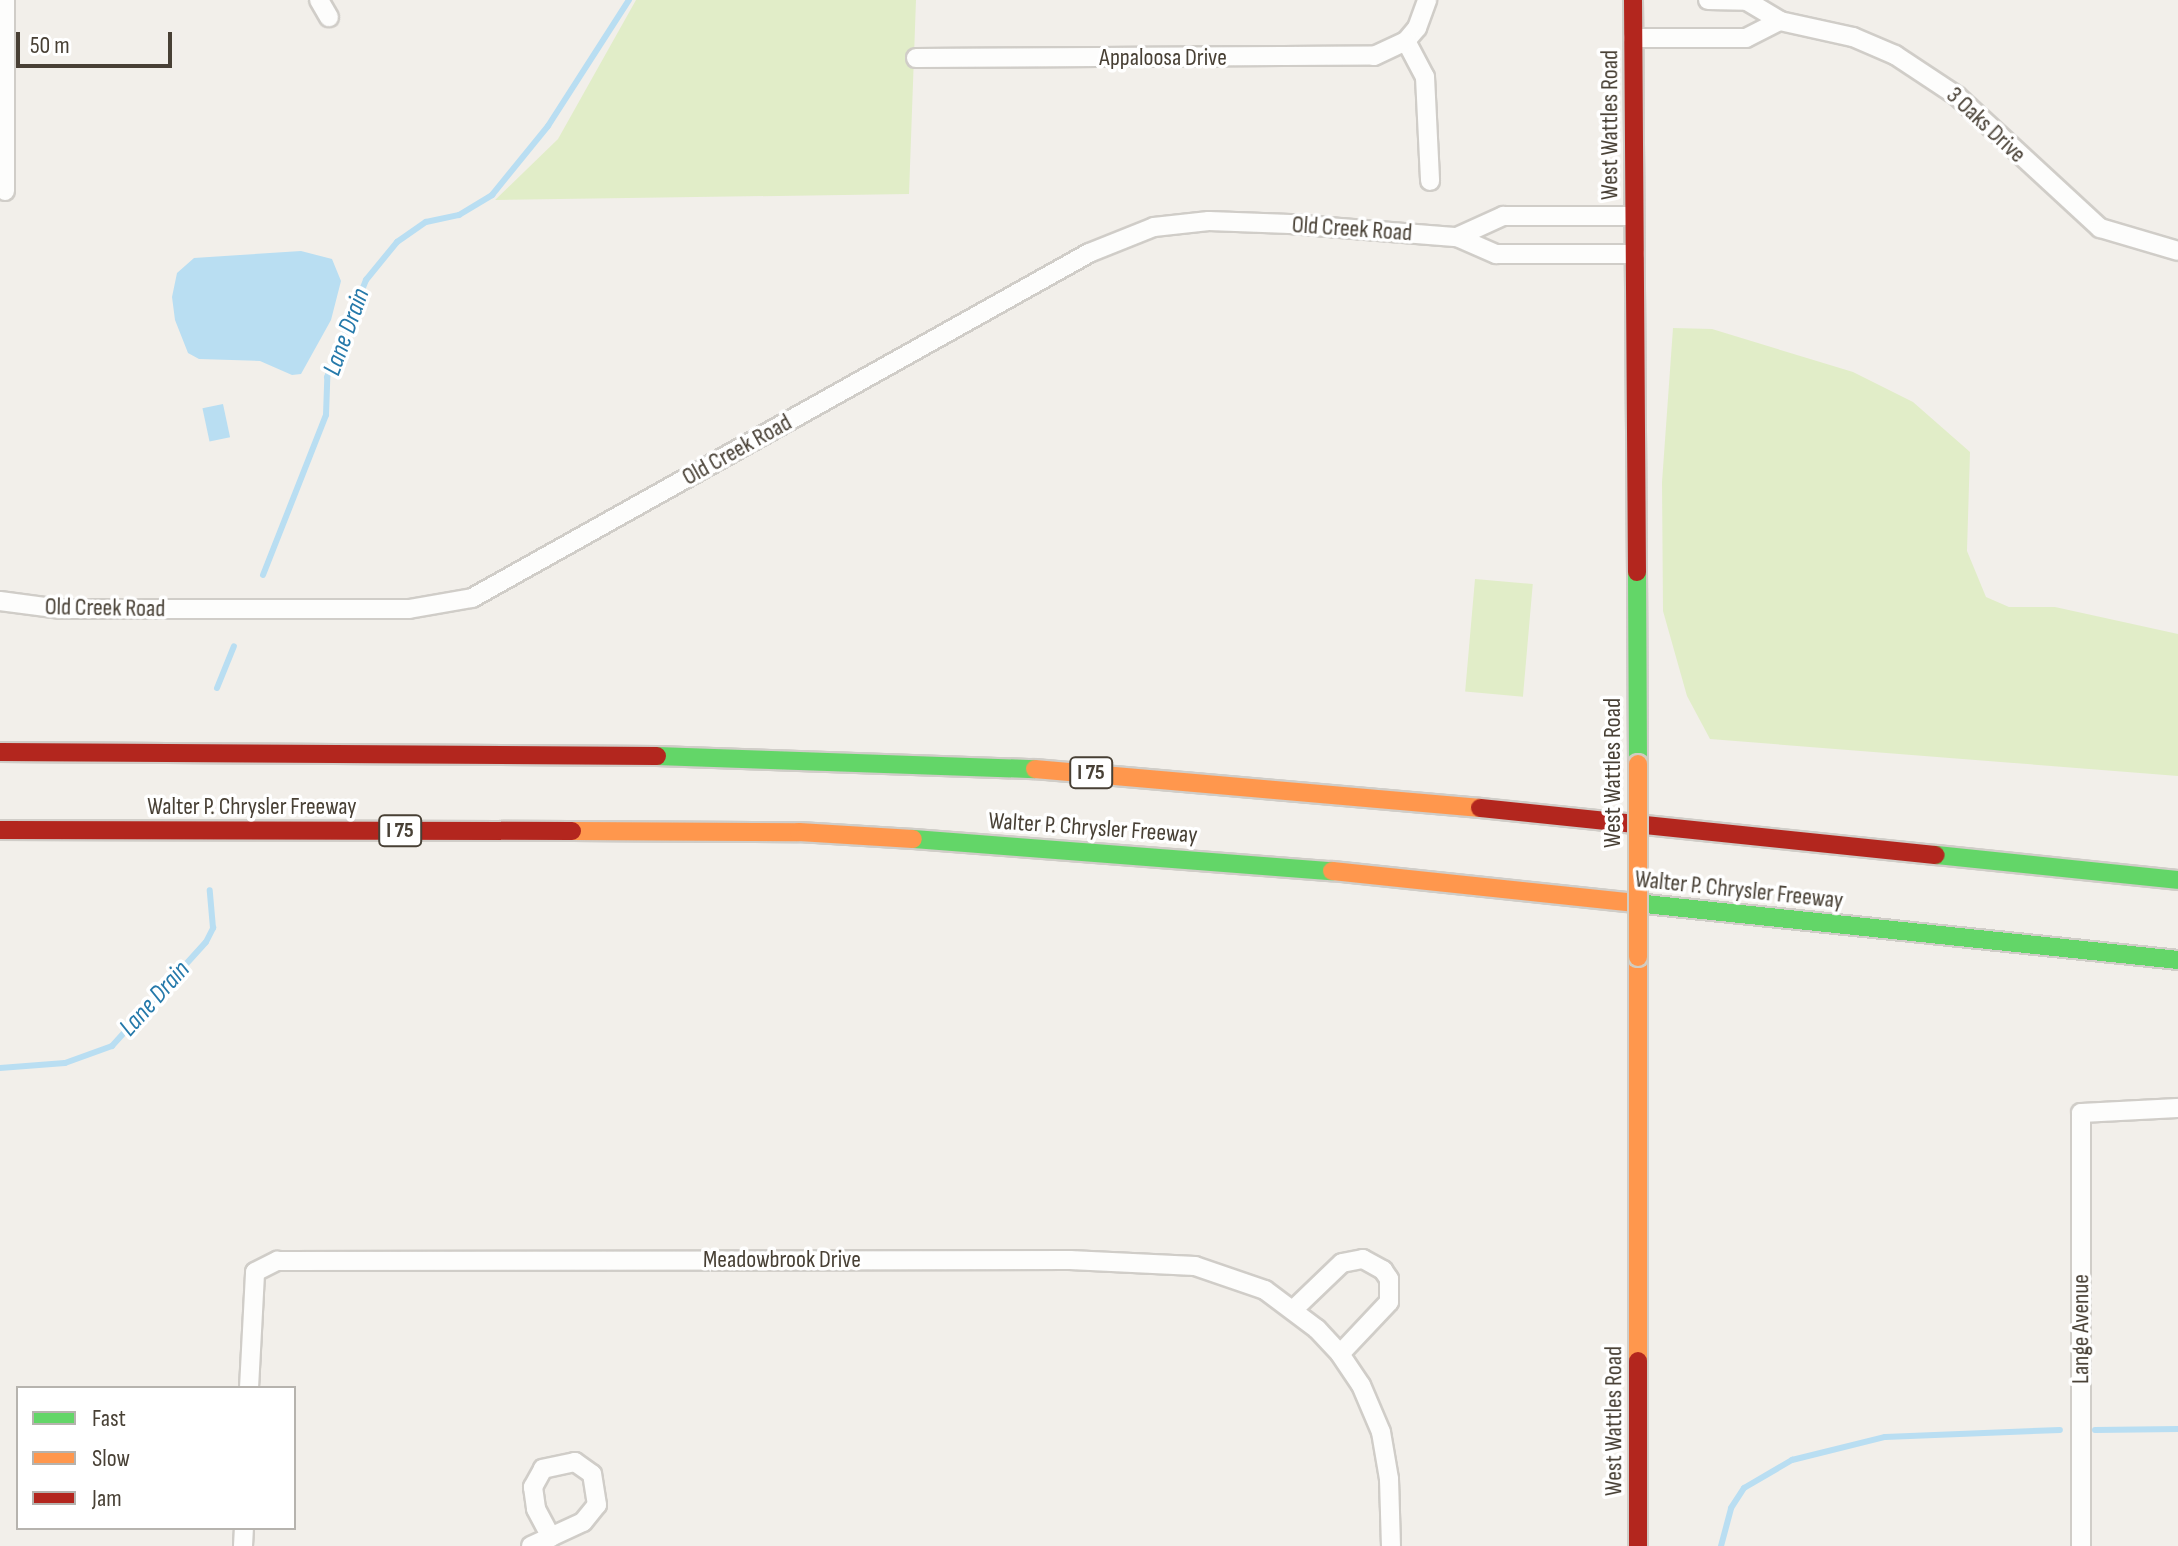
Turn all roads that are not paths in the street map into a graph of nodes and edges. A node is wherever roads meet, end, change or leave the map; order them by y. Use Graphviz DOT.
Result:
graph roads {
  1 [pos="5,0"];
  2 [pos="1427,0"];
  3 [pos="1633,0"];
  4 [pos="1708,0"];
  5 [pos="2,20"];
  6 [pos="1780,21"];
  7 [pos="1633,38"];
  8 [pos="1406,41"];
  9 [pos="916,58"];
  10 [pos="1430,181"];
  11 [pos="5,191"];
  12 [pos="1634,216"];
  13 [pos="1457,237"];
  14 [pos="2178,251"];
  15 [pos="1635,254"];
  16 [pos="0,601"];
  17 [pos="0,752"];
  18 [pos="0,830"];
  19 [pos="2178,880"];
  20 [pos="2178,960"];
  21 [pos="2178,1108"];
  22 [pos="1294,1309"];
  23 [pos="1340,1354"];
  24 [pos="249,1386"];
  25 [pos="551,1537"];
  26 [pos="531,1546"];
  27 [pos="1391,1546"];
  28 [pos="1638,1546"];
  29 [pos="2081,1546"];
  1 -- 5 [label="street"];
  2 -- 8 [label="street"];
  3 -- 7 [label="main road, West Wattles Road"];
  4 -- 6 [label="street, 3 Oaks Drive"];
  5 -- 11 [label="street"];
  6 -- 7 [label="street"];
  6 -- 14 [label="street, 3 Oaks Drive"];
  7 -- 12 [label="main road, West Wattles Road"];
  8 -- 9 [label="street, Appaloosa Drive"];
  8 -- 10 [label="street"];
  12 -- 13 [label="street, Old Creek Road"];
  12 -- 15 [label="main road, West Wattles Road"];
  13 -- 15 [label="street, Old Creek Road"];
  13 -- 16 [label="street, Old Creek Road"];
  15 -- 28 [label="main road, West Wattles Road, bridge"];
  17 -- 19 [label="main road, I 75"];
  18 -- 20 [label="main road, Walter P. Chrysler Freeway / I 75"];
  21 -- 29 [label="street, Lange Avenue"];
  22 -- 23 [label="street, Meadowbrook Drive"];
  22 -- 23 [label="street"];
  22 -- 24 [label="street, Meadowbrook Drive"];
  23 -- 27 [label="street, Meadowbrook Drive"];
  25 -- 26 [label="street"];
}
